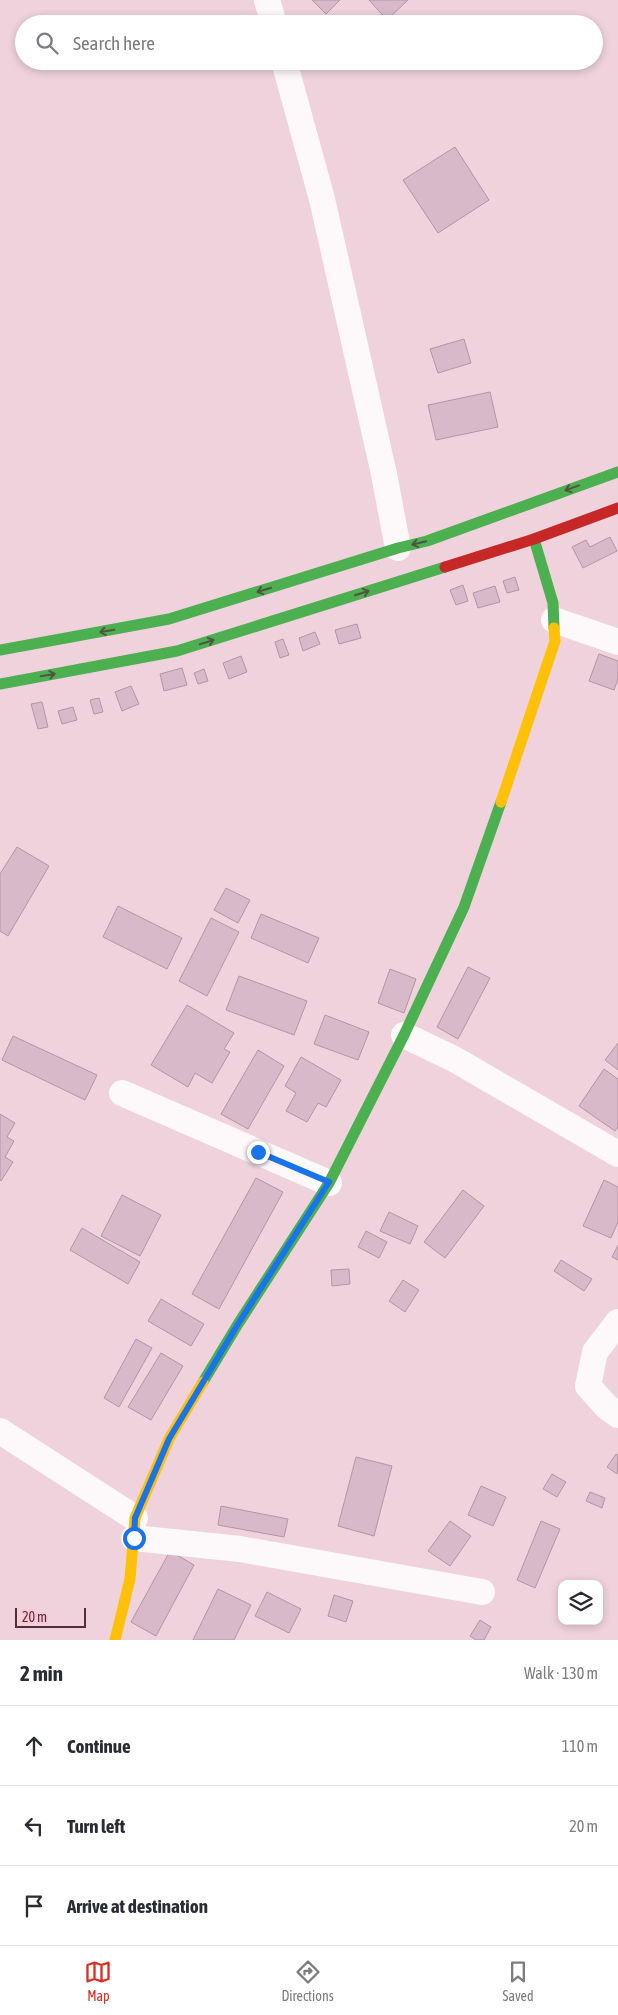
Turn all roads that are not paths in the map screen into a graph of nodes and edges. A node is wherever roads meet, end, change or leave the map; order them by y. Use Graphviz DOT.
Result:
graph roads {
  1 [pos="267,0"];
  2 [pos="271,15"];
  3 [pos="286,70"];
  4 [pos="618,472"];
  5 [pos="618,508"];
  6 [pos="534,539"];
  7 [pos="398,548"];
  8 [pos="554,620"];
  9 [pos="618,642"];
  10 [pos="0,650"];
  11 [pos="0,684"];
  12 [pos="404,1035"];
  13 [pos="122,1092"];
  14 [pos="618,1154"];
  15 [pos="329,1182"];
  16 [pos="618,1322"];
  17 [pos="618,1415"];
  18 [pos="0,1431"];
  19 [pos="134,1528"];
  20 [pos="482,1592"];
  21 [pos="115,1640"];
  1 -- 2 [label="street"];
  3 -- 7 [label="street"];
  4 -- 7 [label="main road, one-way"];
  5 -- 6 [label="main road"];
  6 -- 8 [label="main road"];
  11 -- 6 [label="main road, one-way"];
  7 -- 10 [label="main road, one-way"];
  8 -- 9 [label="street"];
  8 -- 12 [label="main road"];
  12 -- 14 [label="street"];
  12 -- 15 [label="main road"];
  13 -- 15 [label="street"];
  15 -- 19 [label="main road"];
  16 -- 17 [label="street"];
  18 -- 19 [label="street"];
  19 -- 20 [label="street"];
  19 -- 21 [label="main road"];
}
